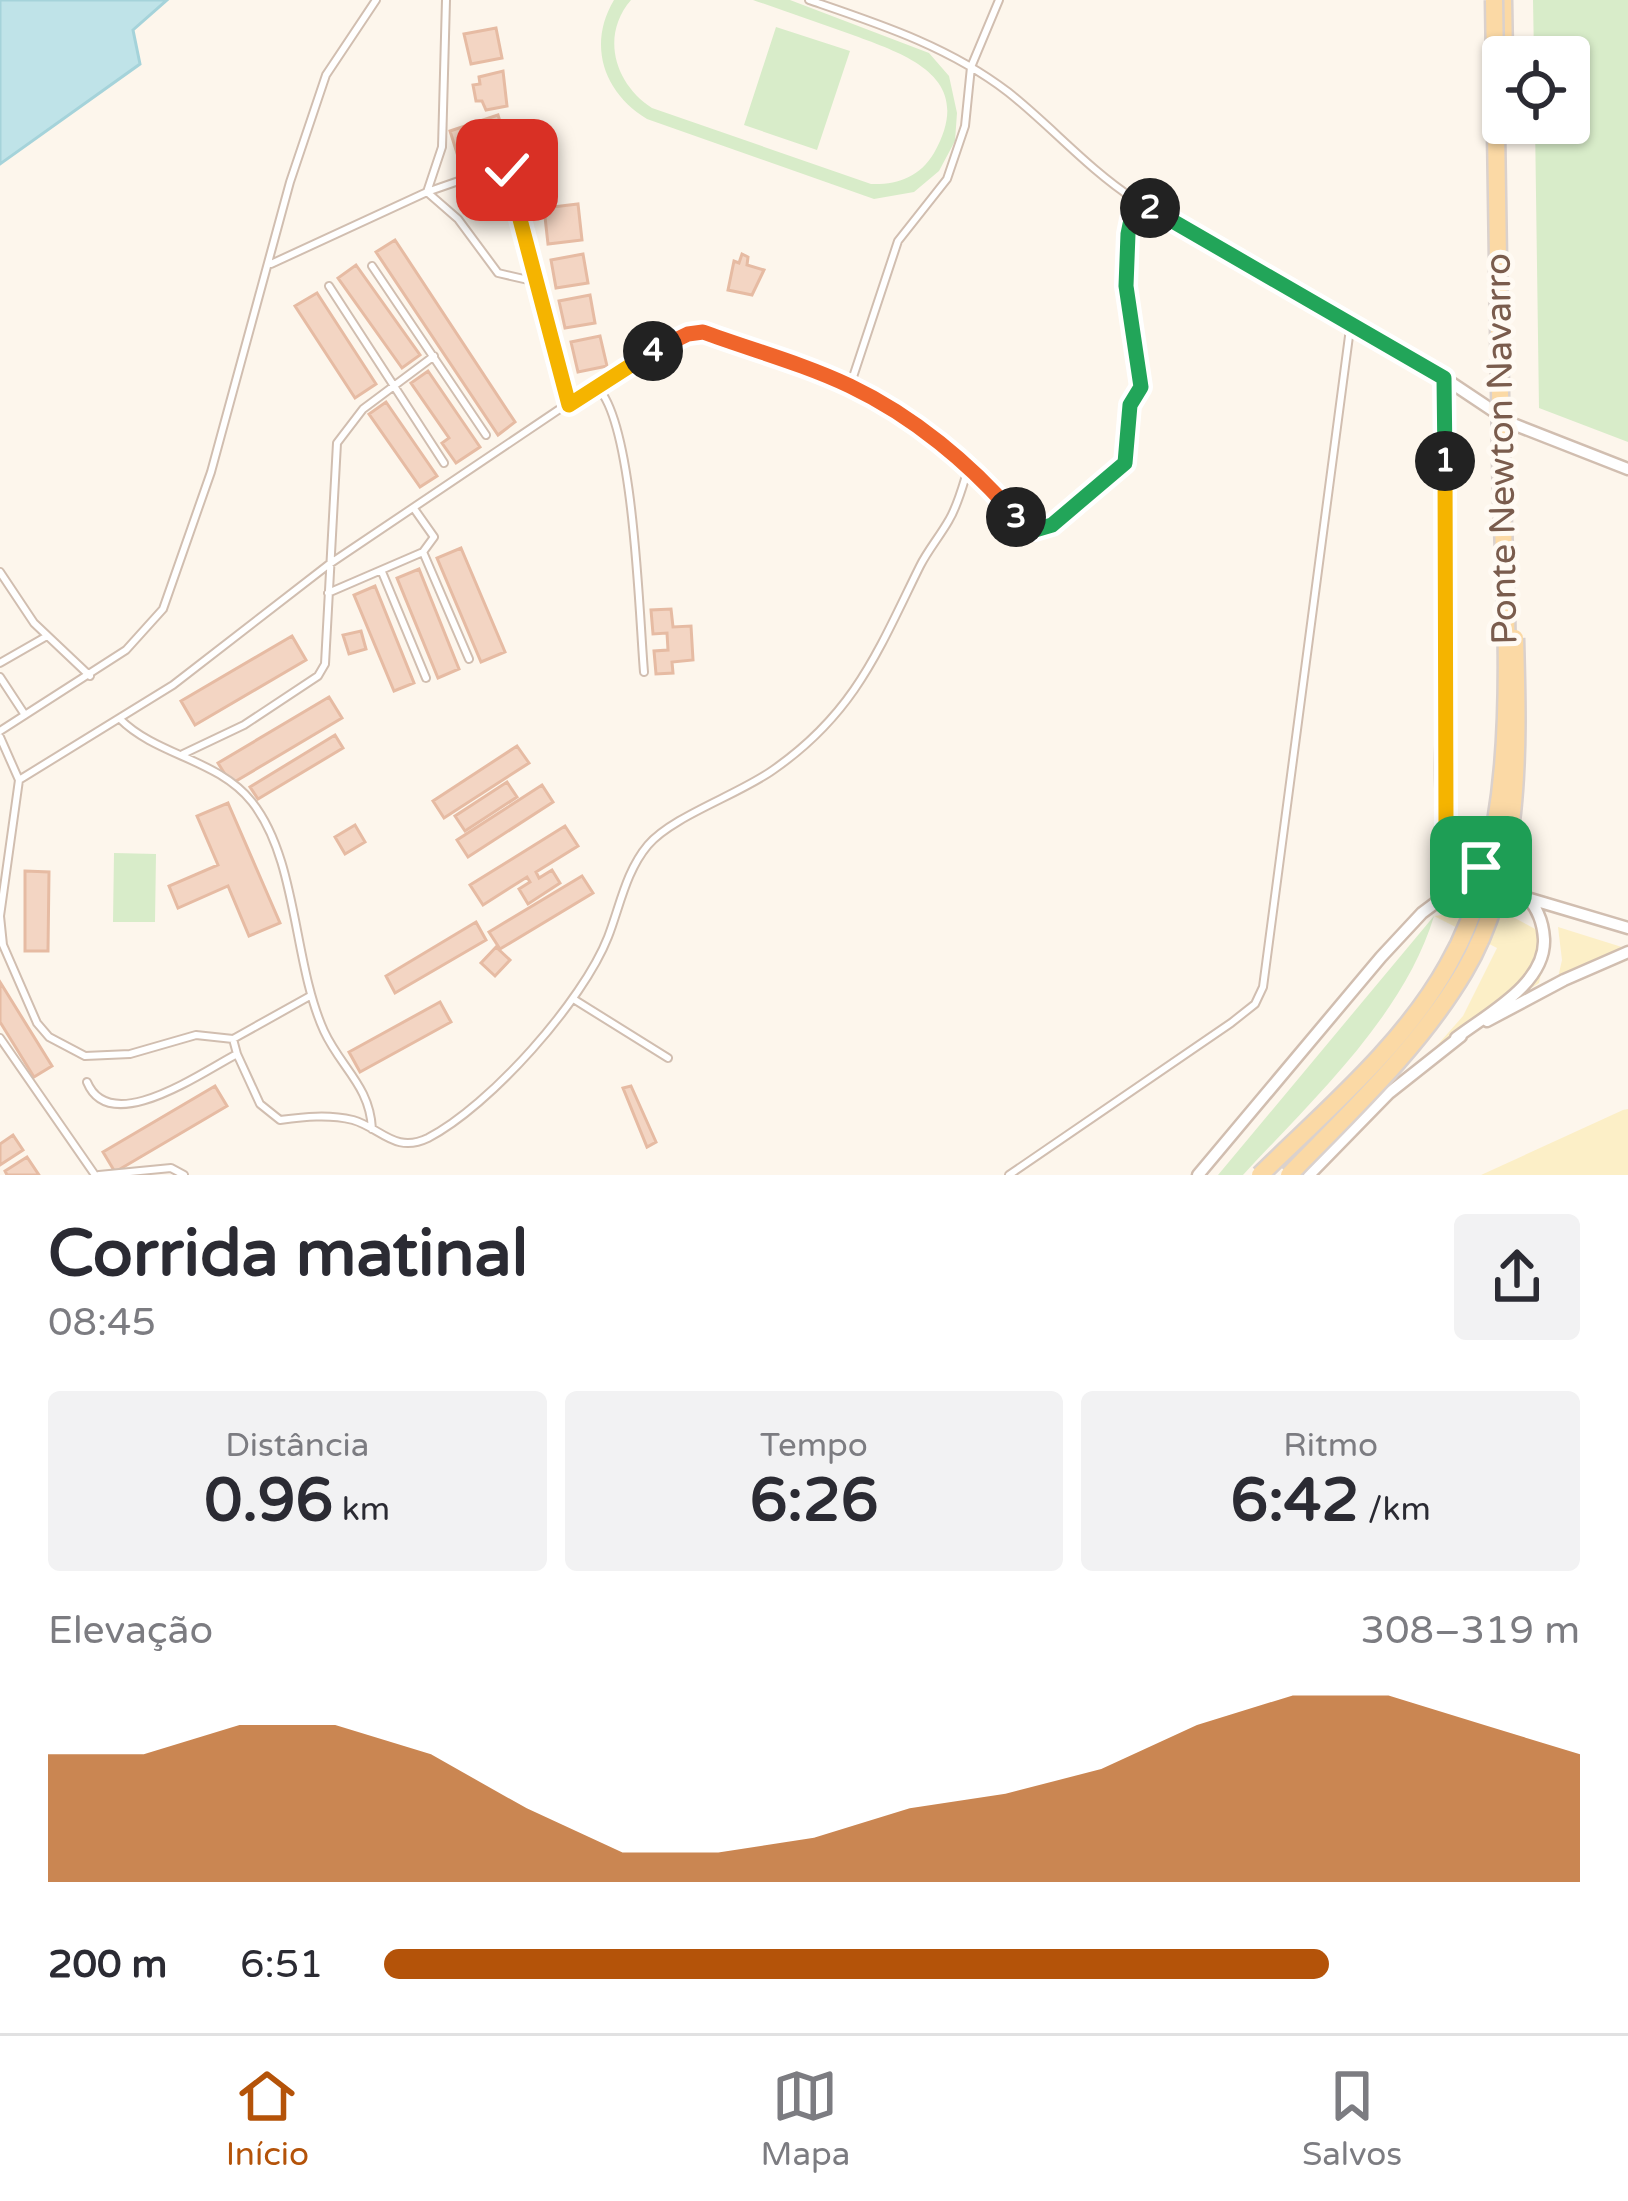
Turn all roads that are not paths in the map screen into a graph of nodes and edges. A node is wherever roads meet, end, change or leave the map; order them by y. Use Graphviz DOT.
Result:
graph roads {
  1 [pos="376,0"];
  2 [pos="446,0"];
  3 [pos="809,0"];
  4 [pos="999,0"];
  5 [pos="1494,0"];
  6 [pos="1503,0"];
  7 [pos="1504,36"];
  8 [pos="971,67"];
  9 [pos="1505,144"];
  10 [pos="427,192"];
  11 [pos="1135,200"];
  12 [pos="270,265"];
  13 [pos="372,266"];
  14 [pos="538,282"];
  15 [pos="329,286"];
  16 [pos="1351,321"];
  17 [pos="434,356"];
  18 [pos="1444,378"];
  19 [pos="392,384"];
  20 [pos="596,386"];
  21 [pos="850,386"];
  22 [pos="569,405"];
  23 [pos="486,435"];
  24 [pos="444,463"];
  25 [pos="968,469"];
  26 [pos="1628,470"];
  27 [pos="415,510"];
  28 [pos="424,552"];
  29 [pos="328,566"];
  30 [pos="0,572"];
  31 [pos="382,572"];
  32 [pos="328,592"];
  33 [pos="46,636"];
  34 [pos="470,659"];
  35 [pos="0,663"];
  36 [pos="644,672"];
  37 [pos="90,676"];
  38 [pos="0,677"];
  39 [pos="426,678"];
  40 [pos="26,716"];
  41 [pos="120,718"];
  42 [pos="0,734"];
  43 [pos="183,754"];
  44 [pos="19,779"];
  45 [pos="1526,897"];
  46 [pos="1,905"];
  47 [pos="1628,928"];
  48 [pos="1628,952"];
  49 [pos="310,996"];
  50 [pos="575,1000"];
  51 [pos="0,1038"];
  52 [pos="1456,1038"];
  53 [pos="232,1039"];
  54 [pos="237,1054"];
  55 [pos="668,1058"];
  56 [pos="87,1082"];
  57 [pos="372,1129"];
  58 [pos="97,1175"];
  59 [pos="184,1175"];
  60 [pos="1009,1175"];
  61 [pos="1198,1175"];
  62 [pos="1260,1175"];
  63 [pos="1288,1175"];
  64 [pos="1309,1175"];
  1 -- 12 [label="lane"];
  2 -- 10 [label="lane"];
  3 -- 8 [label="lane"];
  4 -- 8 [label="lane"];
  5 -- 62 [label="main road, Ponte Newton Navarro, bridge"];
  6 -- 7 [label="main road"];
  8 -- 11 [label="lane"];
  8 -- 21 [label="lane"];
  9 -- 63 [label="main road, Ponte Newton Navarro, bridge"];
  10 -- 12 [label="lane"];
  10 -- 14 [label="lane"];
  10 -- 14 [label="lane"];
  11 -- 16 [label="lane"];
  11 -- 25 [label="lane"];
  12 -- 37 [label="lane"];
  13 -- 17 [label="lane"];
  14 -- 22 [label="lane"];
  15 -- 19 [label="lane"];
  16 -- 18 [label="lane"];
  16 -- 60 [label="lane"];
  17 -- 19 [label="lane"];
  17 -- 23 [label="lane"];
  18 -- 26 [label="street"];
  18 -- 45 [label="street"];
  19 -- 24 [label="lane"];
  19 -- 29 [label="lane"];
  20 -- 21 [label="lane"];
  20 -- 22 [label="lane"];
  20 -- 36 [label="lane"];
  21 -- 25 [label="lane"];
  22 -- 27 [label="lane"];
  25 -- 50 [label="lane"];
  27 -- 28 [label="lane"];
  27 -- 29 [label="lane"];
  28 -- 31 [label="lane"];
  28 -- 34 [label="lane"];
  29 -- 32 [label="lane"];
  29 -- 41 [label="lane"];
  30 -- 33 [label="lane"];
  31 -- 32 [label="lane"];
  31 -- 39 [label="lane"];
  32 -- 43 [label="lane"];
  33 -- 35 [label="lane"];
  33 -- 37 [label="lane"];
  37 -- 40 [label="lane"];
  38 -- 40 [label="lane"];
  40 -- 42 [label="lane"];
  41 -- 43 [label="lane"];
  41 -- 44 [label="lane"];
  42 -- 44 [label="lane"];
  43 -- 49 [label="lane"];
  44 -- 46 [label="lane"];
  45 -- 47 [label="street"];
  45 -- 52 [label="street"];
  45 -- 61 [label="street"];
  46 -- 53 [label="lane"];
  48 -- 52 [label="street"];
  49 -- 53 [label="lane"];
  49 -- 57 [label="lane"];
  50 -- 55 [label="lane"];
  50 -- 57 [label="lane"];
  51 -- 58 [label="lane"];
  52 -- 64 [label="street"];
  53 -- 54 [label="lane"];
  54 -- 56 [label="lane"];
  54 -- 57 [label="lane"];
  58 -- 59 [label="lane"];
}
